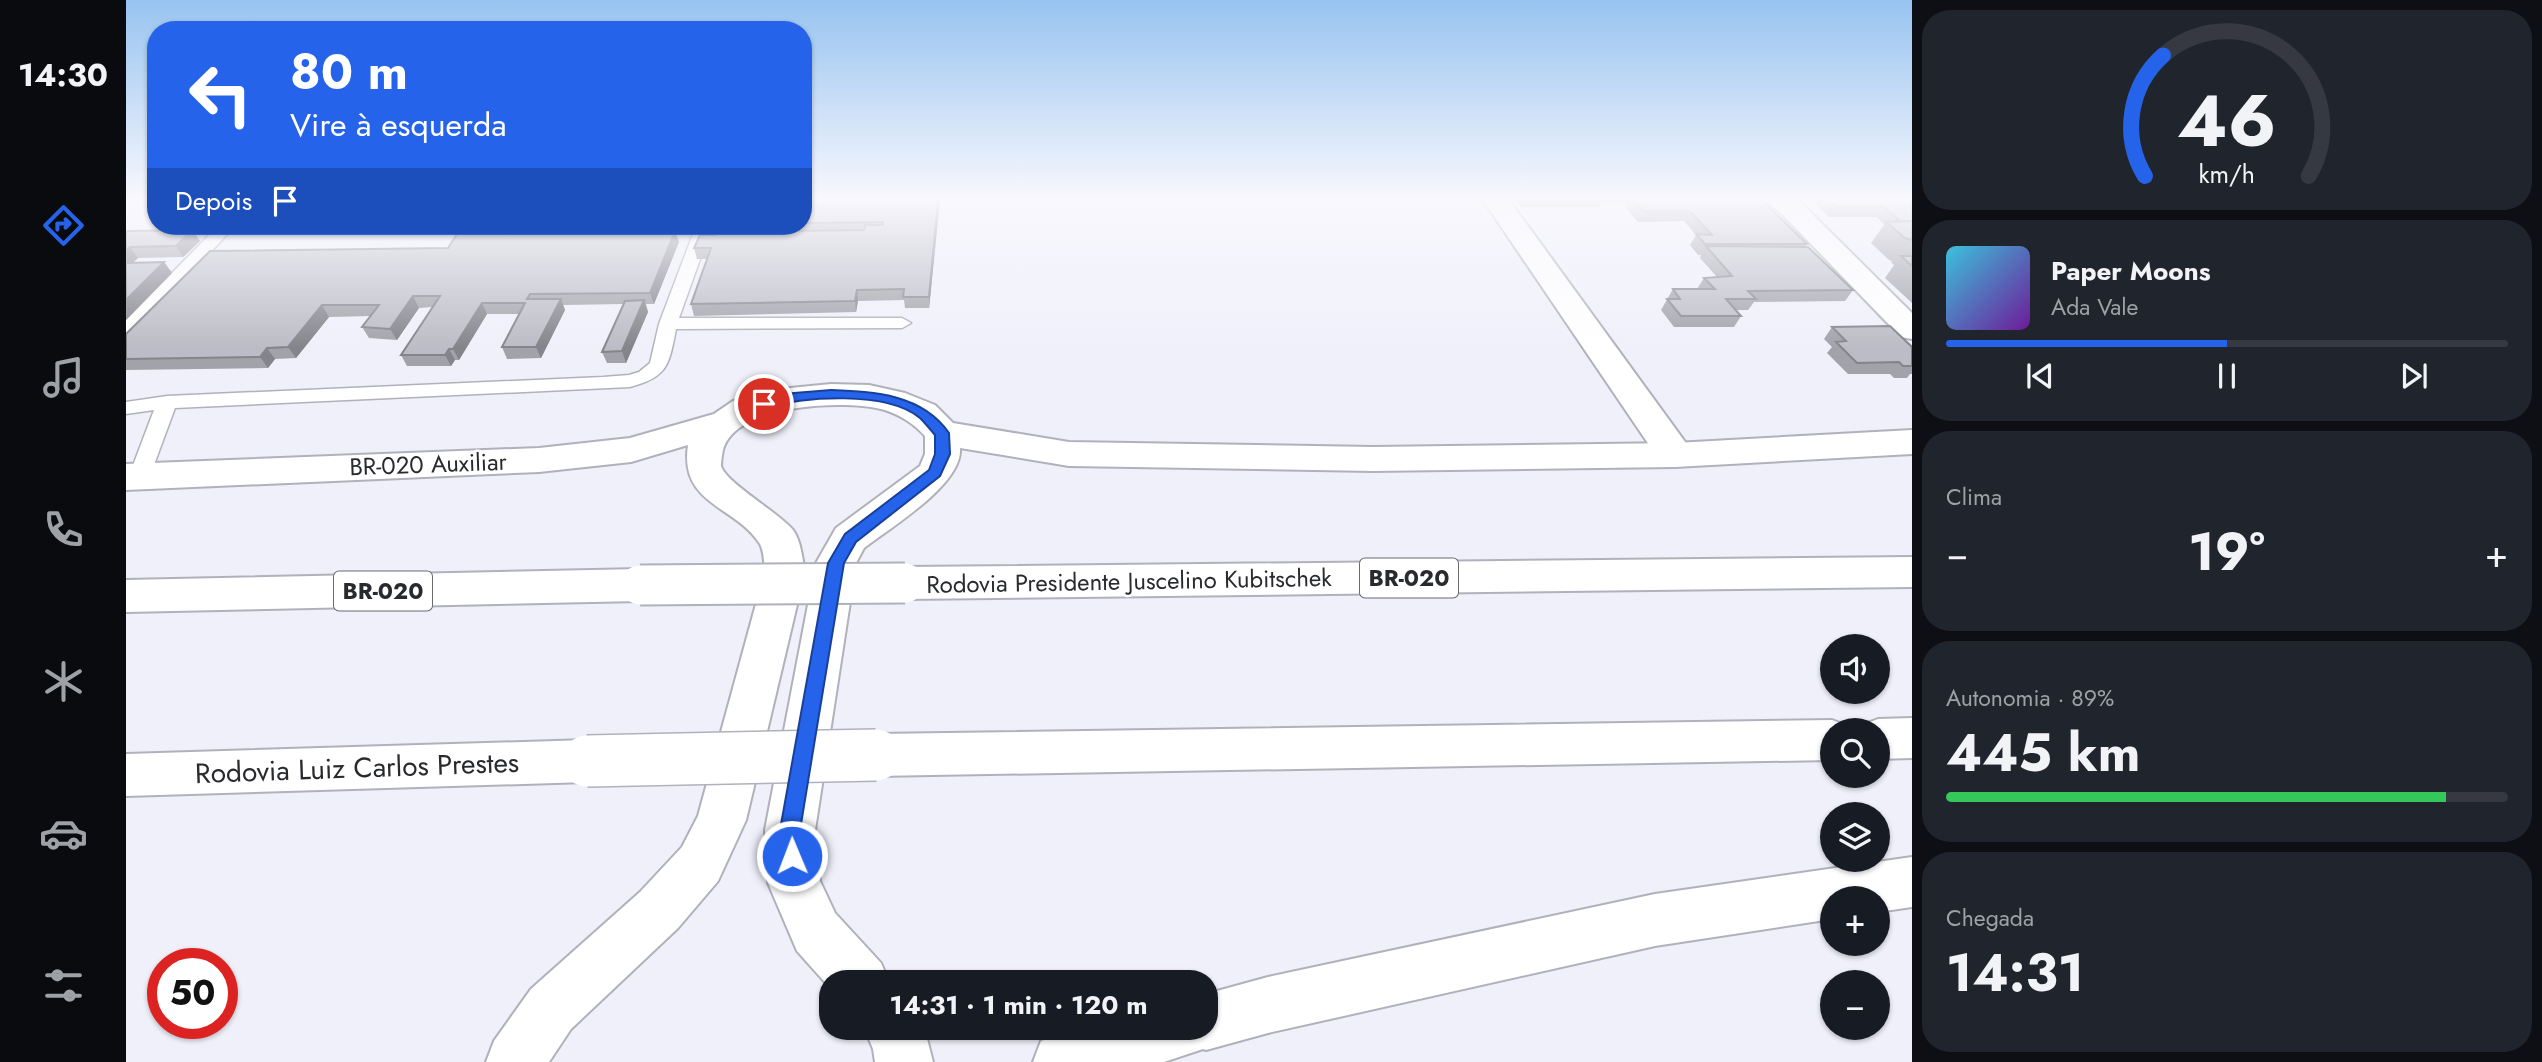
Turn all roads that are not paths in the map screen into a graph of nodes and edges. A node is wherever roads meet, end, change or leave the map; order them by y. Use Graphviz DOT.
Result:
graph roads {
  1 [pos="204,250"];
  2 [pos="695,250"];
  3 [pos="1531,250"];
  4 [pos="1832,250"];
  5 [pos="902,323"];
  6 [pos="668,324"];
  7 [pos="1912,330"];
  8 [pos="126,331"];
  9 [pos="167,402"];
  10 [pos="126,408"];
  11 [pos="726,422"];
  12 [pos="942,433"];
  13 [pos="1912,442"];
  14 [pos="1675,455"];
  15 [pos="133,476"];
  16 [pos="1912,572"];
  17 [pos="126,596"];
  18 [pos="1912,738"];
  19 [pos="1890,739"];
  20 [pos="1820,740"];
  21 [pos="126,775"];
  22 [pos="1912,882"];
  23 [pos="851,970"];
  24 [pos="1218,1019"];
  25 [pos="900,1040"];
  26 [pos="1140,1040"];
  27 [pos="515,1062"];
  28 [pos="904,1062"];
  29 [pos="1062,1062"];
  1 -- 8 [label="lane"];
  2 -- 6 [label="lane"];
  3 -- 14 [label="main road"];
  4 -- 7 [label="main road"];
  5 -- 6 [label="lane"];
  6 -- 9 [label="lane"];
  9 -- 10 [label="lane"];
  9 -- 15 [label="lane"];
  11 -- 12 [label="main road"];
  11 -- 15 [label="main road, BR-020 Auxiliar"];
  11 -- 27 [label="main road"];
  12 -- 14 [label="main road"];
  12 -- 23 [label="main road"];
  13 -- 14 [label="main road"];
  16 -- 17 [label="main road, Rodovia Presidente Juscelino Kubitschek / BR-020, bridge"];
  18 -- 19 [label="main road"];
  20 -- 21 [label="main road, Rodovia Luiz Carlos Prestes, bridge"];
  22 -- 24 [label="main road"];
  25 -- 28 [label="main road"];
  26 -- 29 [label="main road"];
}
